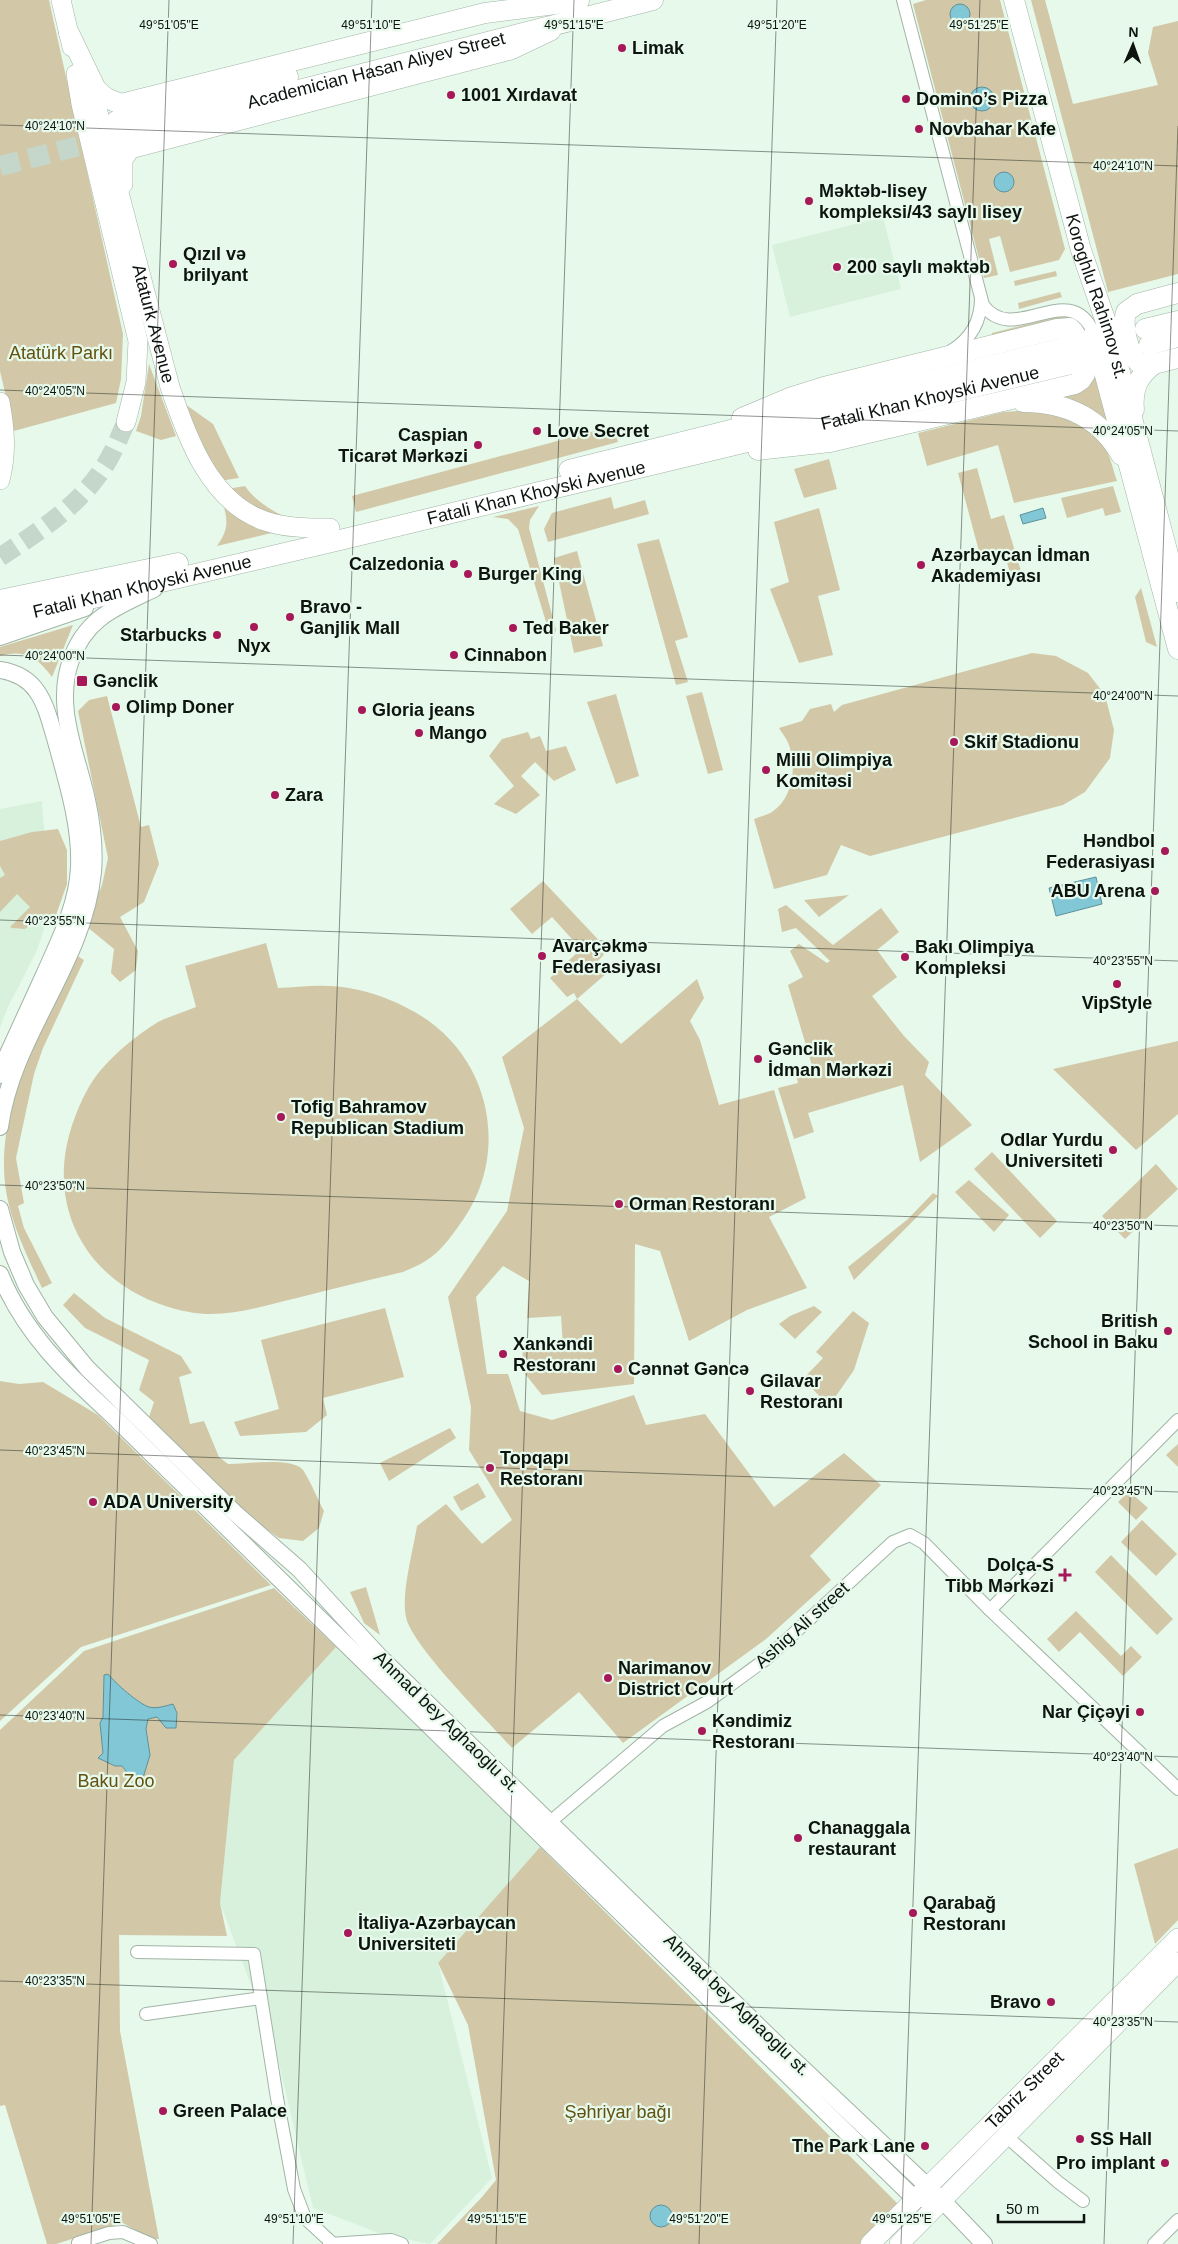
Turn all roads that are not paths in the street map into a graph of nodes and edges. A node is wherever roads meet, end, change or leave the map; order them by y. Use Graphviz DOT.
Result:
graph roads {
  1 [pos="61,0"];
  2 [pos="581,0"];
  3 [pos="653,0"];
  4 [pos="903,0"];
  5 [pos="1014,0"];
  6 [pos="70,33"];
  7 [pos="127,126"];
  8 [pos="125,220"];
  9 [pos="1088,275"];
  10 [pos="1178,293"];
  11 [pos="980,298"];
  12 [pos="1137,304"];
  13 [pos="1178,321"];
  14 [pos="1094,334"];
  15 [pos="1178,338"];
  16 [pos="1069,355"];
  17 [pos="1178,358"];
  18 [pos="935,360"];
  19 [pos="1154,364"];
  20 [pos="0,402"];
  21 [pos="983,405"];
  22 [pos="126,422"];
  23 [pos="1136,432"];
  24 [pos="701,446"];
  25 [pos="0,480"];
  26 [pos="1133,481"];
  27 [pos="330,528"];
  28 [pos="178,577"];
  29 [pos="1178,592"];
  30 [pos="0,600"];
  31 [pos="0,620"];
  32 [pos="0,637"];
  33 [pos="1178,650"];
  34 [pos="0,670"];
  35 [pos="0,1075"];
  36 [pos="0,1127"];
  37 [pos="0,1209"];
  38 [pos="0,1274"];
  39 [pos="26,1284"];
  40 [pos="8,1292"];
  41 [pos="1178,1420"];
  42 [pos="312,1583"];
  43 [pos="298,1597"];
  44 [pos="990,1610"];
  45 [pos="1178,1789"];
  46 [pos="550,1822"];
  47 [pos="1178,1938"];
  48 [pos="138,1952"];
  49 [pos="1178,1962"];
  50 [pos="261,1998"];
  51 [pos="146,2014"];
  52 [pos="1006,2136"];
  53 [pos="922,2193"];
  54 [pos="942,2200"];
  55 [pos="1084,2202"];
  56 [pos="1178,2220"];
  57 [pos="78,2243"];
  58 [pos="348,2243"];
  59 [pos="146,2244"];
  60 [pos="150,2244"];
  61 [pos="329,2244"];
  62 [pos="333,2244"];
  63 [pos="402,2244"];
  64 [pos="870,2244"];
  65 [pos="899,2244"];
  66 [pos="984,2244"];
  67 [pos="1154,2244"];
  1 -- 6 [label="main road, Ataturk Avenue"];
  2 -- 7 [label="main road"];
  3 -- 7 [label="main road, Academician Hasan Aliyev Street"];
  4 -- 11 [label="street"];
  5 -- 9 [label="main road, Koroghlu Rahimov st."];
  6 -- 7 [label="main road"];
  6 -- 8 [label="main road, Ataturk Avenue"];
  6 -- 22 [label="main road, Ataturk Avenue"];
  7 -- 8 [label="main road"];
  8 -- 27 [label="main road, Ataturk Avenue"];
  9 -- 12 [label="main road"];
  9 -- 23 [label="main road, Koroghlu Rahimov st."];
  10 -- 12 [label="main road"];
  11 -- 14 [label="street"];
  11 -- 18 [label="street"];
  12 -- 19 [label="main road"];
  13 -- 15 [label="main road"];
  14 -- 26 [label="main road, Koroghlu Rahimov st."];
  16 -- 24 [label="main road, Fatali Khan Khoyski Avenue"];
  17 -- 19 [label="main road"];
  18 -- 21 [label="main road"];
  18 -- 24 [label="main road"];
  19 -- 23 [label="main road"];
  20 -- 25 [label="main road"];
  21 -- 24 [label="main road"];
  21 -- 26 [label="main road"];
  23 -- 29 [label="main road, Koroghlu Rahimov st."];
  24 -- 27 [label="main road, Fatali Khan Khoyski Avenue"];
  24 -- 28 [label="main road, Fatali Khan Khoyski Avenue"];
  26 -- 33 [label="main road, Koroghlu Rahimov st."];
  27 -- 30 [label="main road, Fatali Khan Khoyski Avenue"];
  28 -- 31 [label="main road, Fatali Khan Khoyski Avenue"];
  28 -- 32 [label="street"];
  28 -- 36 [label="street"];
  34 -- 35 [label="street"];
  37 -- 39 [label="street, Ahmad bey Aghaoglu st."];
  38 -- 40 [label="street, Ahmad bey Aghaoglu st."];
  39 -- 40 [label="street"];
  39 -- 42 [label="street, Ahmad bey Aghaoglu st."];
  40 -- 43 [label="street, Ahmad bey Aghaoglu st."];
  41 -- 44 [label="street"];
  42 -- 43 [label="street"];
  42 -- 46 [label="street, Ahmad bey Aghaoglu st."];
  43 -- 53 [label="street, Ahmad bey Aghaoglu st."];
  44 -- 45 [label="street"];
  44 -- 46 [label="street, Ashig Ali street"];
  46 -- 53 [label="street, Ahmad bey Aghaoglu st."];
  47 -- 53 [label="main road, Tabriz Street"];
  48 -- 50 [label="street"];
  49 -- 52 [label="main road, Tabriz Street"];
  50 -- 51 [label="street"];
  50 -- 62 [label="street"];
  52 -- 54 [label="main road, Tabriz Street"];
  52 -- 55 [label="street"];
  53 -- 54 [label="street, Ahmad bey Aghaoglu st."];
  53 -- 64 [label="main road, Tabriz Street"];
  54 -- 65 [label="main road, Tabriz Street"];
  54 -- 66 [label="street, Ahmad bey Aghaoglu st."];
  56 -- 67 [label="street"];
  57 -- 59 [label="street"];
  58 -- 62 [label="street"];
  58 -- 63 [label="street"];
  59 -- 60 [label="street"];
  61 -- 62 [label="street"];
}
